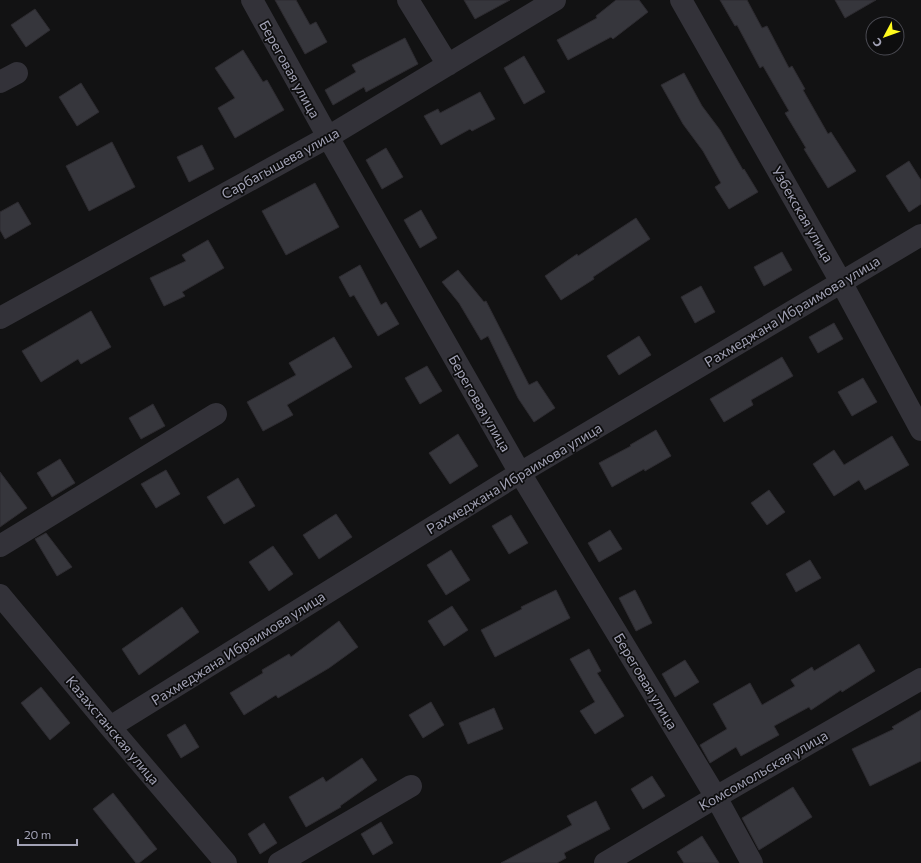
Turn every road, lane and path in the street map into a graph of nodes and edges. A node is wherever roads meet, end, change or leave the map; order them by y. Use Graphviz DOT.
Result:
graph roads {
  1 [pos="252,0"];
  2 [pos="408,0"];
  3 [pos="555,0"];
  4 [pos="681,0"];
  5 [pos="448,65"];
  6 [pos="328,137"];
  7 [pos="921,235"];
  8 [pos="842,282"];
  9 [pos="0,318"];
  10 [pos="216,414"];
  11 [pos="921,430"];
  12 [pos="520,473"];
  13 [pos="0,546"];
  14 [pos="0,596"];
  15 [pos="921,679"];
  16 [pos="110,727"];
  17 [pos="411,786"];
  18 [pos="716,797"];
  19 [pos="226,863"];
  20 [pos="279,863"];
  21 [pos="605,863"];
  22 [pos="752,863"];
  1 -- 6 [label="street, Береговая улица"];
  2 -- 5 [label="street"];
  3 -- 5 [label="street, Сарбагышева улица"];
  4 -- 8 [label="street, Узбекская улица"];
  5 -- 6 [label="street, Сарбагышева улица"];
  6 -- 9 [label="street, Сарбагышева улица"];
  6 -- 12 [label="street, Береговая улица"];
  7 -- 8 [label="street, Рахмеджана Ибраимова улица"];
  8 -- 11 [label="street, Узбекская улица"];
  8 -- 12 [label="street, Рахмеджана Ибраимова улица"];
  10 -- 13 [label="street"];
  12 -- 16 [label="street, Рахмеджана Ибраимова улица"];
  12 -- 18 [label="street, Береговая улица"];
  14 -- 16 [label="street, Казахстанская улица"];
  15 -- 18 [label="street, Комсомольская улица"];
  16 -- 19 [label="street, Казахстанская улица"];
  17 -- 20 [label="street"];
  18 -- 21 [label="street, Комсомольская улица"];
  18 -- 22 [label="street, Береговая улица"];
}
